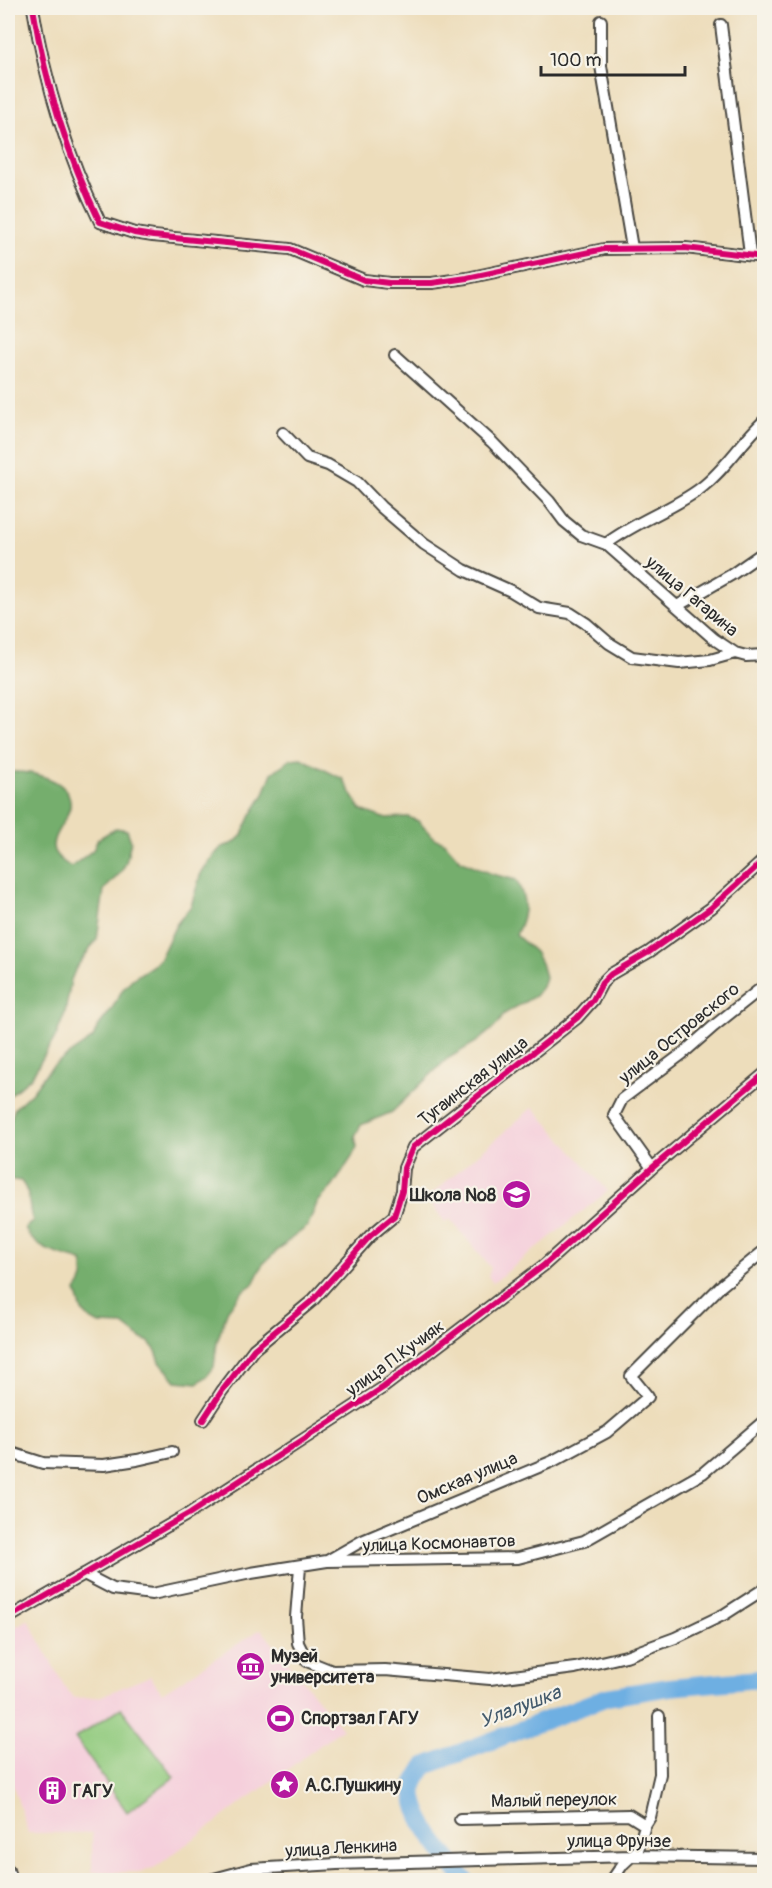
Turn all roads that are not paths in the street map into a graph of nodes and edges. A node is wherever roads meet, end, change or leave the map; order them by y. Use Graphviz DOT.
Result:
graph roads {
  1 [pos="33,8"];
  2 [pos="601,21"];
  3 [pos="721,25"];
  4 [pos="632,248"];
  5 [pos="750,254"];
  6 [pos="765,257"];
  7 [pos="395,355"];
  8 [pos="765,422"];
  9 [pos="283,433"];
  10 [pos="606,544"];
  11 [pos="765,552"];
  12 [pos="676,606"];
  13 [pos="735,653"];
  14 [pos="765,655"];
  15 [pos="765,860"];
  16 [pos="765,986"];
  17 [pos="765,1074"];
  18 [pos="652,1168"];
  19 [pos="765,1251"];
  20 [pos="203,1420"];
  21 [pos="765,1421"];
  22 [pos="8,1452"];
  23 [pos="172,1452"];
  24 [pos="327,1562"];
  25 [pos="300,1567"];
  26 [pos="84,1574"];
  27 [pos="765,1589"];
  28 [pos="8,1618"];
  29 [pos="659,1716"];
  30 [pos="460,1819"];
  31 [pos="645,1825"];
  32 [pos="632,1856"];
  33 [pos="765,1858"];
  34 [pos="474,1860"];
  35 [pos="8,1870"];
  36 [pos="11,1881"];
  37 [pos="210,1881"];
  38 [pos="612,1881"];
  1 -- 4 [label="street"];
  2 -- 4 [label="street"];
  3 -- 5 [label="street"];
  4 -- 5 [label="street"];
  5 -- 6 [label="street"];
  7 -- 10 [label="street, улица Гагарина"];
  8 -- 10 [label="street"];
  9 -- 13 [label="street"];
  10 -- 12 [label="street, улица Гагарина"];
  11 -- 12 [label="street"];
  12 -- 13 [label="street, улица Гагарина"];
  13 -- 14 [label="street, улица Гагарина"];
  15 -- 20 [label="street, Тугаинская улица"];
  16 -- 18 [label="street, улица Островского"];
  17 -- 18 [label="street, улица П.Кучияк"];
  18 -- 26 [label="street, улица П.Кучияк"];
  19 -- 24 [label="street, Омская улица"];
  21 -- 24 [label="street, улица Космонавтов"];
  22 -- 23 [label="street"];
  24 -- 25 [label="street, Омская улица"];
  25 -- 26 [label="street, Омская улица"];
  25 -- 27 [label="street"];
  26 -- 28 [label="street, улица П.Кучияк"];
  29 -- 31 [label="street"];
  30 -- 31 [label="street, Малый переулок"];
  31 -- 32 [label="street"];
  32 -- 33 [label="street, улица Фрунзе"];
  32 -- 34 [label="street, улица Фрунзе"];
  32 -- 38 [label="street"];
  34 -- 37 [label="street, улица Ленкина"];
  35 -- 36 [label="street"];
}
